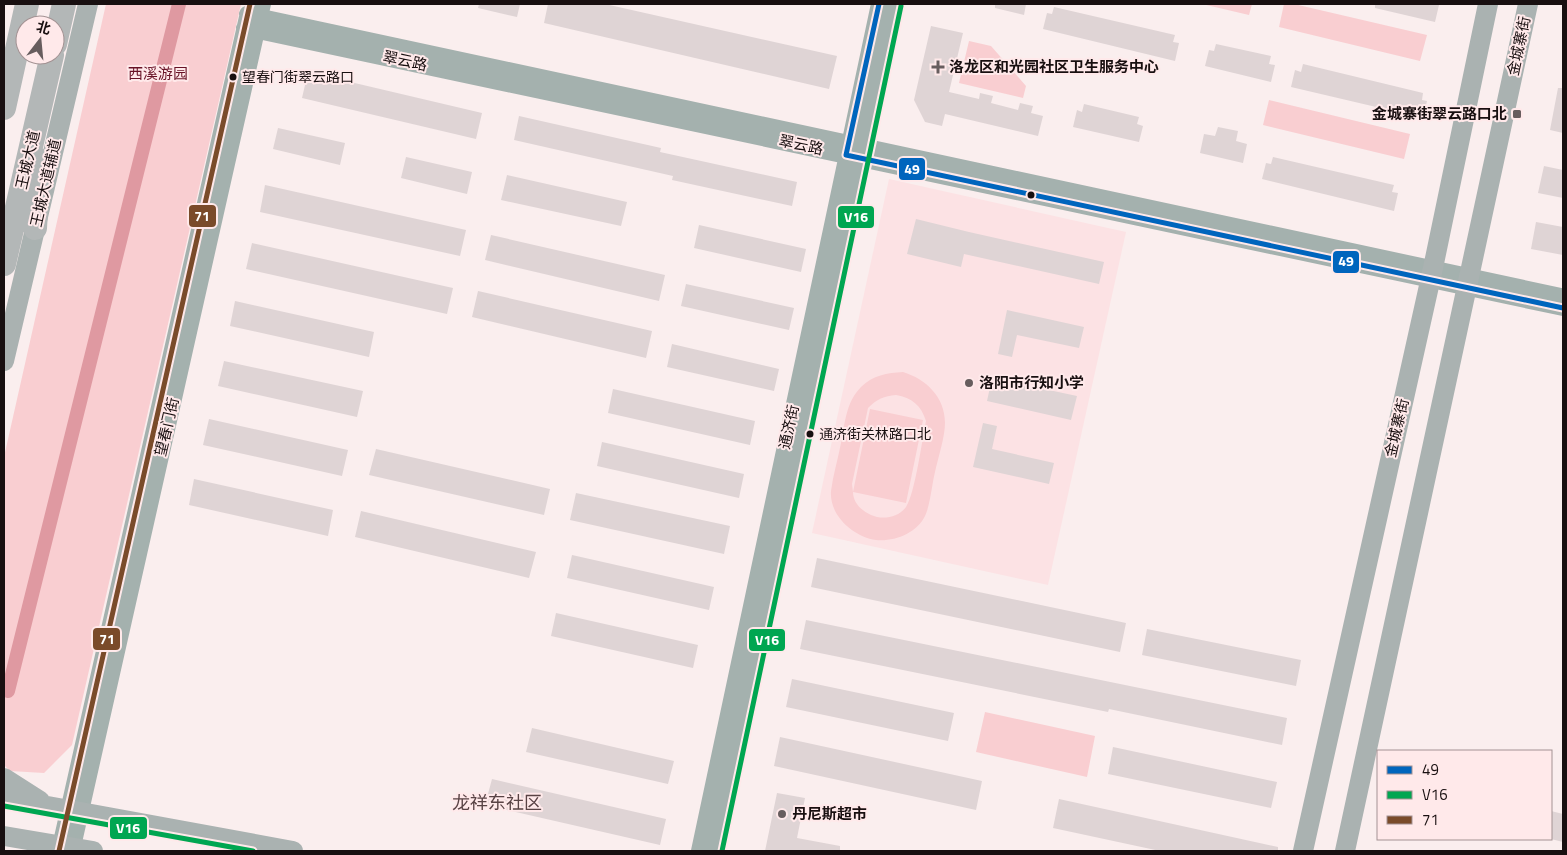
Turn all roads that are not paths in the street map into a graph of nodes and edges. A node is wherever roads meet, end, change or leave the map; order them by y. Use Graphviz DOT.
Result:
graph roads {
  1 [pos="27,4"];
  2 [pos="88,4"];
  3 [pos="879,4"];
  4 [pos="894,4"];
  5 [pos="1488,4"];
  6 [pos="1528,4"];
  7 [pos="253,16"];
  8 [pos="50,65"];
  9 [pos="5,98"];
  10 [pos="855,150"];
  11 [pos="24,224"];
  12 [pos="4,264"];
  13 [pos="1432,274"];
  14 [pos="1469,282"];
  15 [pos="1563,297"];
  16 [pos="1563,308"];
  17 [pos="4,361"];
  18 [pos="4,778"];
  19 [pos="4,798"];
  20 [pos="67,810"];
  21 [pos="4,836"];
  22 [pos="63,848"];
  23 [pos="12,851"];
  24 [pos="93,851"];
  25 [pos="293,851"];
  26 [pos="699,851"];
  27 [pos="714,851"];
  28 [pos="1303,851"];
  29 [pos="1345,851"];
  1 -- 9 [label="highway"];
  2 -- 11 [label="main road, 王城大道辅道"];
  3 -- 10 [label="street, 通济街"];
  4 -- 10 [label="street, 通济街"];
  5 -- 13 [label="main road, 金城寨街"];
  6 -- 14 [label="main road, 金城寨街"];
  7 -- 10 [label="street, 翠云路"];
  7 -- 20 [label="street, 望春门街"];
  8 -- 11 [label="highway, 王城大道"];
  10 -- 13 [label="street, 翠云路"];
  10 -- 26 [label="street, 通济街"];
  10 -- 27 [label="street, 通济街"];
  11 -- 12 [label="highway, 王城大道"];
  11 -- 17 [label="main road, 王城大道辅道"];
  13 -- 14 [label="street, 翠云路"];
  13 -- 28 [label="main road, 金城寨街"];
  14 -- 15 [label="street, 翠云路"];
  14 -- 16 [label="street, 翠云路"];
  14 -- 29 [label="main road, 金城寨街"];
  18 -- 20 [label="main road"];
  19 -- 20 [label="main road"];
  20 -- 22 [label="street, 望春门街"];
  20 -- 25 [label="main road"];
  21 -- 22 [label="main road"];
  22 -- 23 [label="main road"];
  22 -- 24 [label="main road"];
}
